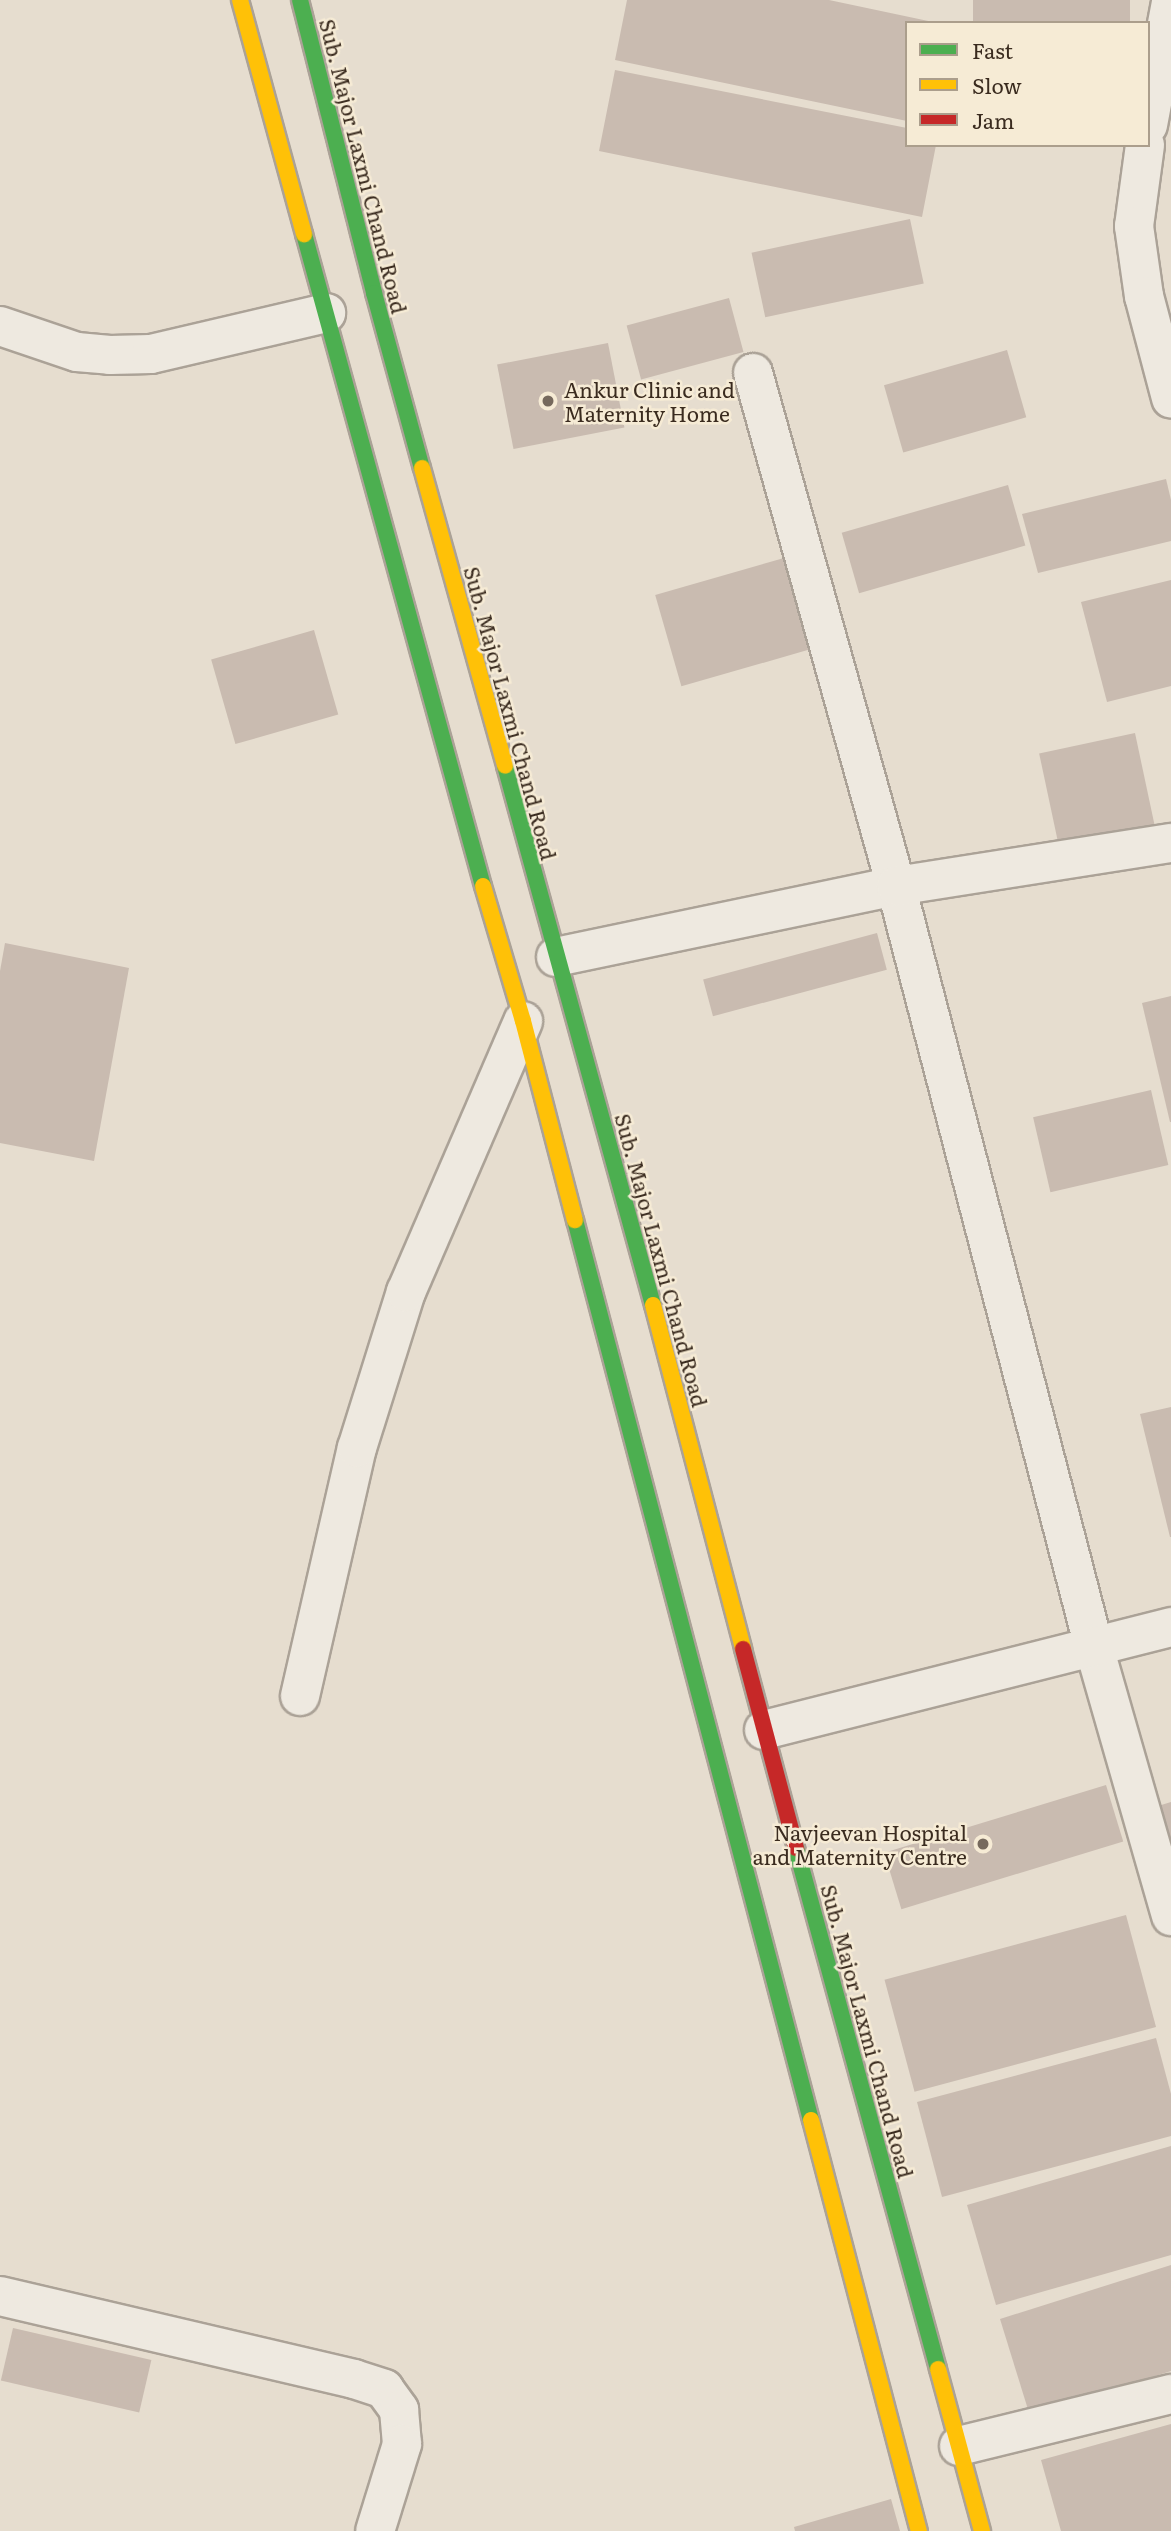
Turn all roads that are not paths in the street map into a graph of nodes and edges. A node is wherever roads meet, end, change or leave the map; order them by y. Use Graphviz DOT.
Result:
graph roads {
  1 [pos="240,0"];
  2 [pos="300,0"];
  3 [pos="1171,2"];
  4 [pos="1150,114"];
  5 [pos="1145,147"];
  6 [pos="326,313"];
  7 [pos="0,326"];
  8 [pos="753,373"];
  9 [pos="1171,398"];
  10 [pos="1171,843"];
  11 [pos="897,886"];
  12 [pos="556,957"];
  13 [pos="523,1021"];
  14 [pos="1171,1627"];
  15 [pos="1094,1647"];
  16 [pos="300,1696"];
  17 [pos="764,1730"];
  18 [pos="1171,1916"];
  19 [pos="0,2296"];
  20 [pos="1171,2394"];
  21 [pos="959,2446"];
  22 [pos="375,2531"];
  23 [pos="919,2531"];
  24 [pos="982,2531"];
  1 -- 6 [label="main road"];
  2 -- 12 [label="main road, Sub. Major Laxmi Chand Road"];
  3 -- 4 [label="street"];
  5 -- 9 [label="street"];
  6 -- 7 [label="street"];
  6 -- 13 [label="main road"];
  8 -- 11 [label="street"];
  10 -- 11 [label="street"];
  11 -- 12 [label="street"];
  11 -- 15 [label="street"];
  12 -- 17 [label="main road, Sub. Major Laxmi Chand Road"];
  13 -- 16 [label="street"];
  13 -- 23 [label="main road"];
  14 -- 15 [label="street"];
  15 -- 17 [label="street"];
  15 -- 18 [label="street"];
  17 -- 21 [label="main road, Sub. Major Laxmi Chand Road"];
  19 -- 22 [label="street"];
  20 -- 21 [label="street"];
  21 -- 24 [label="main road, Sub. Major Laxmi Chand Road"];
}
